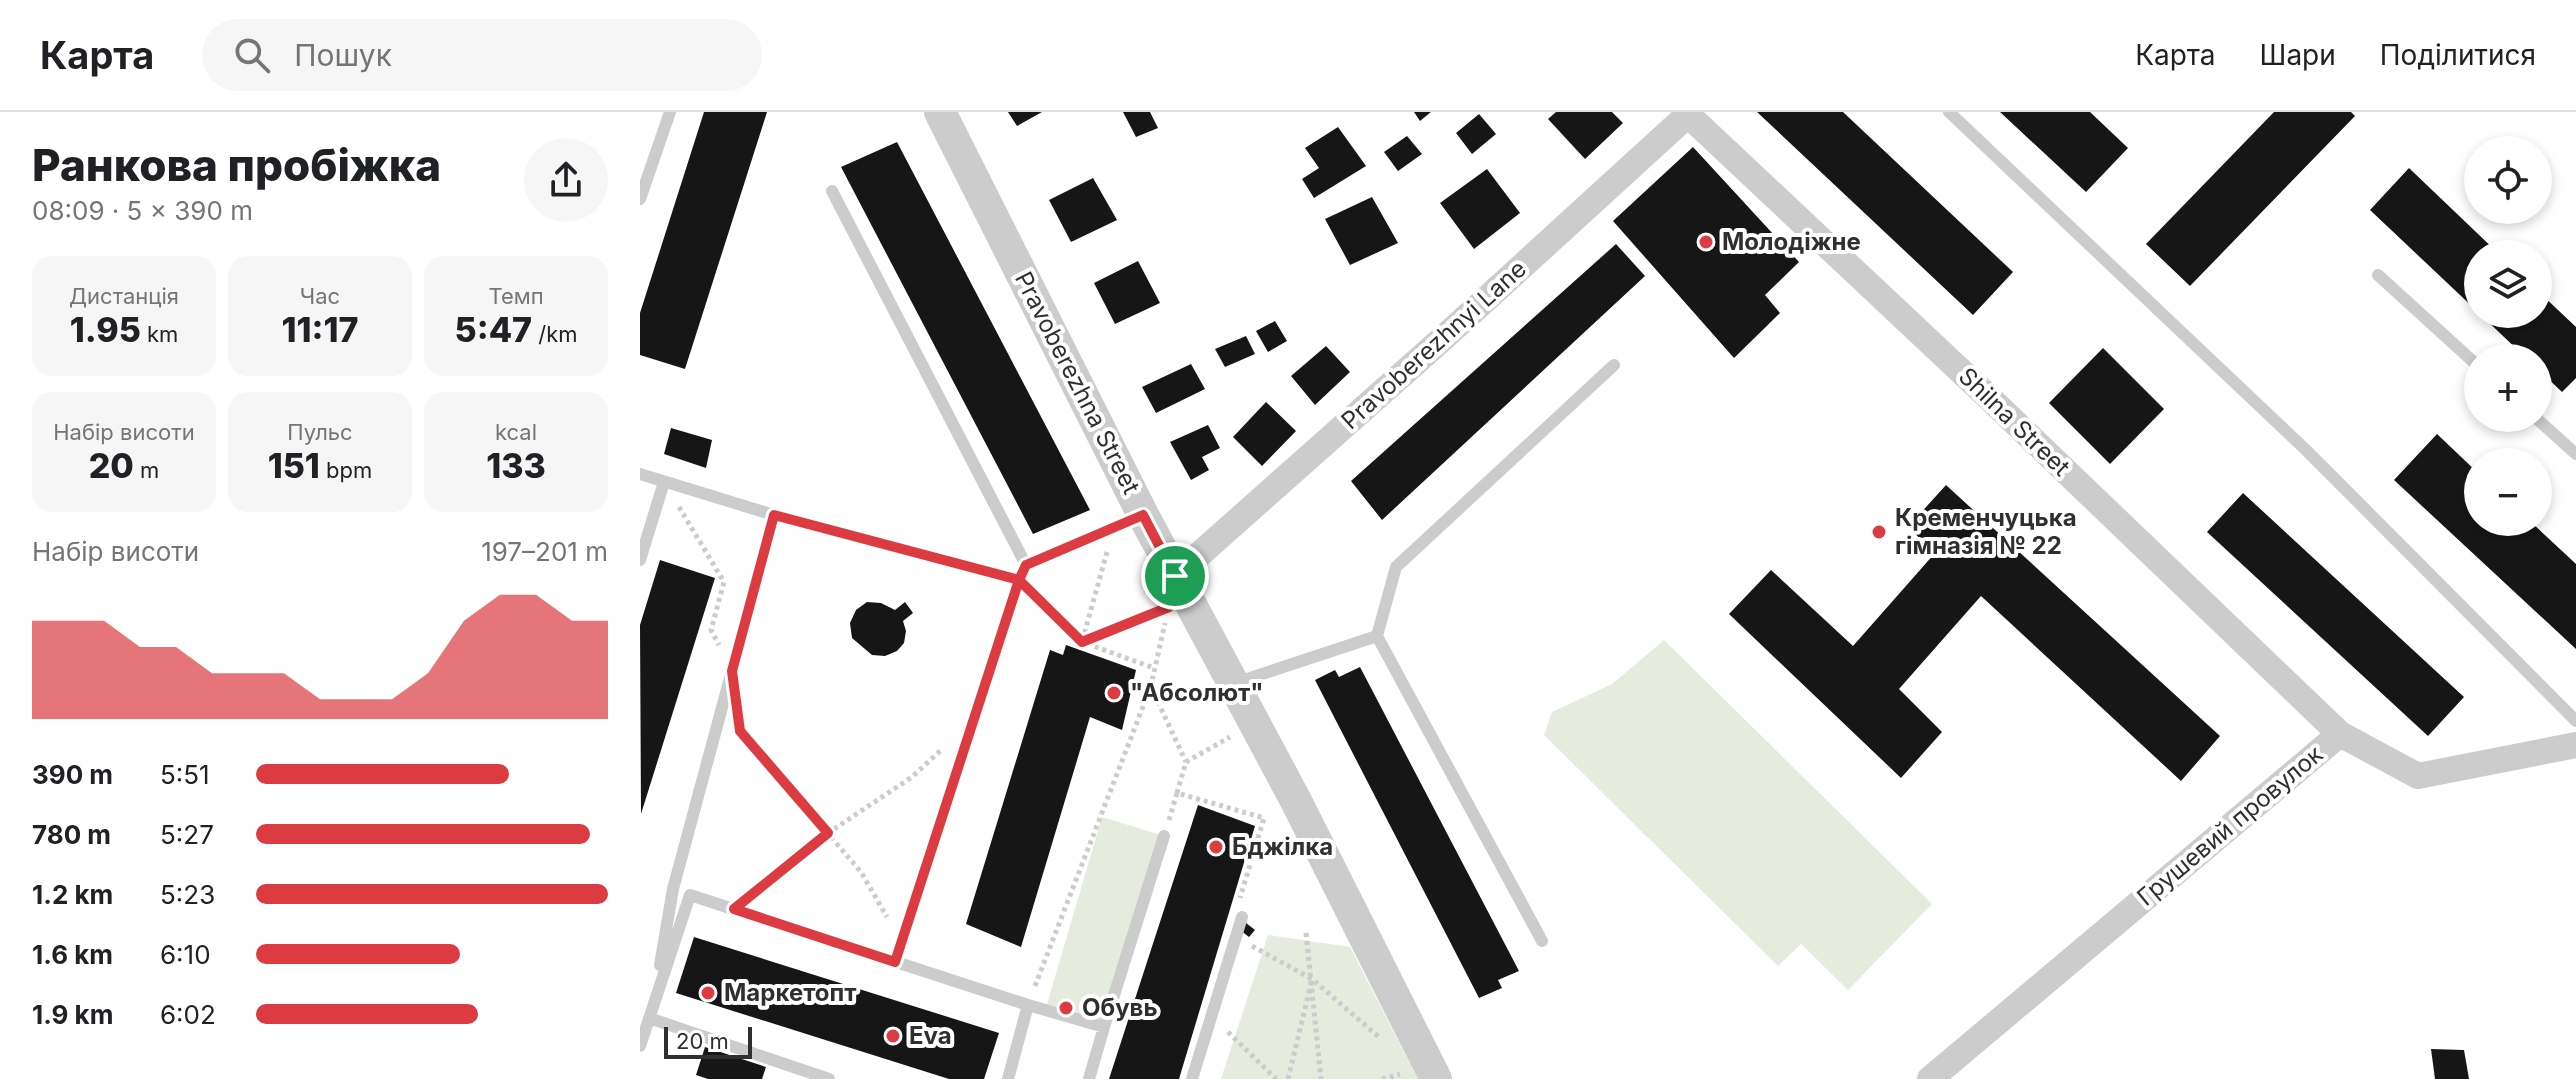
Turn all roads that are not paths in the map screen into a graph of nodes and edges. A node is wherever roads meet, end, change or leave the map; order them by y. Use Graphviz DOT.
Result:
graph roads {
  1 [pos="670,112"];
  2 [pos="940,112"];
  3 [pos="1949,112"];
  4 [pos="1688,113"];
  5 [pos="832,191"];
  6 [pos="640,199"];
  7 [pos="2378,275"];
  8 [pos="2464,353"];
  9 [pos="1614,365"];
  10 [pos="2552,432"];
  11 [pos="2576,454"];
  12 [pos="640,474"];
  13 [pos="664,482"];
  14 [pos="774,515"];
  15 [pos="1129,521"];
  16 [pos="640,560"];
  17 [pos="1026,565"];
  18 [pos="1175,576"];
  19 [pos="1019,580"];
  20 [pos="1377,636"];
  21 [pos="1232,684"];
  22 [pos="2576,721"];
  23 [pos="2340,734"];
  24 [pos="2576,745"];
  25 [pos="1164,836"];
  26 [pos="1240,912"];
  27 [pos="1542,941"];
  28 [pos="895,962"];
  29 [pos="1028,1005"];
  30 [pos="651,1013"];
  31 [pos="1104,1027"];
  32 [pos="640,1046"];
  33 [pos="829,1079"];
  34 [pos="1008,1079"];
  35 [pos="1089,1079"];
  36 [pos="1192,1079"];
  37 [pos="1436,1079"];
  38 [pos="1930,1079"];
  1 -- 6 [label="lane"];
  2 -- 15 [label="street, Pravoberezhna Street"];
  3 -- 22 [label="lane"];
  4 -- 18 [label="street, Pravoberezhnyi Lane"];
  4 -- 23 [label="street, Shilna Street"];
  5 -- 17 [label="lane"];
  7 -- 8 [label="lane"];
  9 -- 20 [label="lane"];
  10 -- 11 [label="lane"];
  12 -- 13 [label="lane"];
  13 -- 14 [label="lane"];
  13 -- 16 [label="lane"];
  14 -- 19 [label="lane"];
  14 -- 30 [label="lane"];
  15 -- 17 [label="lane"];
  15 -- 18 [label="street, Pravoberezhna Street"];
  17 -- 19 [label="lane"];
  18 -- 21 [label="street, Pravoberezhna Street"];
  19 -- 28 [label="lane"];
  20 -- 21 [label="lane"];
  20 -- 27 [label="lane"];
  21 -- 37 [label="street, Pravoberezhna Street"];
  23 -- 24 [label="street, Грушевий провулок"];
  23 -- 38 [label="street, Грушевий провулок"];
  25 -- 31 [label="lane"];
  26 -- 36 [label="lane"];
  28 -- 29 [label="lane"];
  28 -- 30 [label="lane"];
  29 -- 31 [label="lane"];
  29 -- 34 [label="lane"];
  30 -- 32 [label="lane"];
  30 -- 33 [label="lane"];
  31 -- 35 [label="lane"];
}
